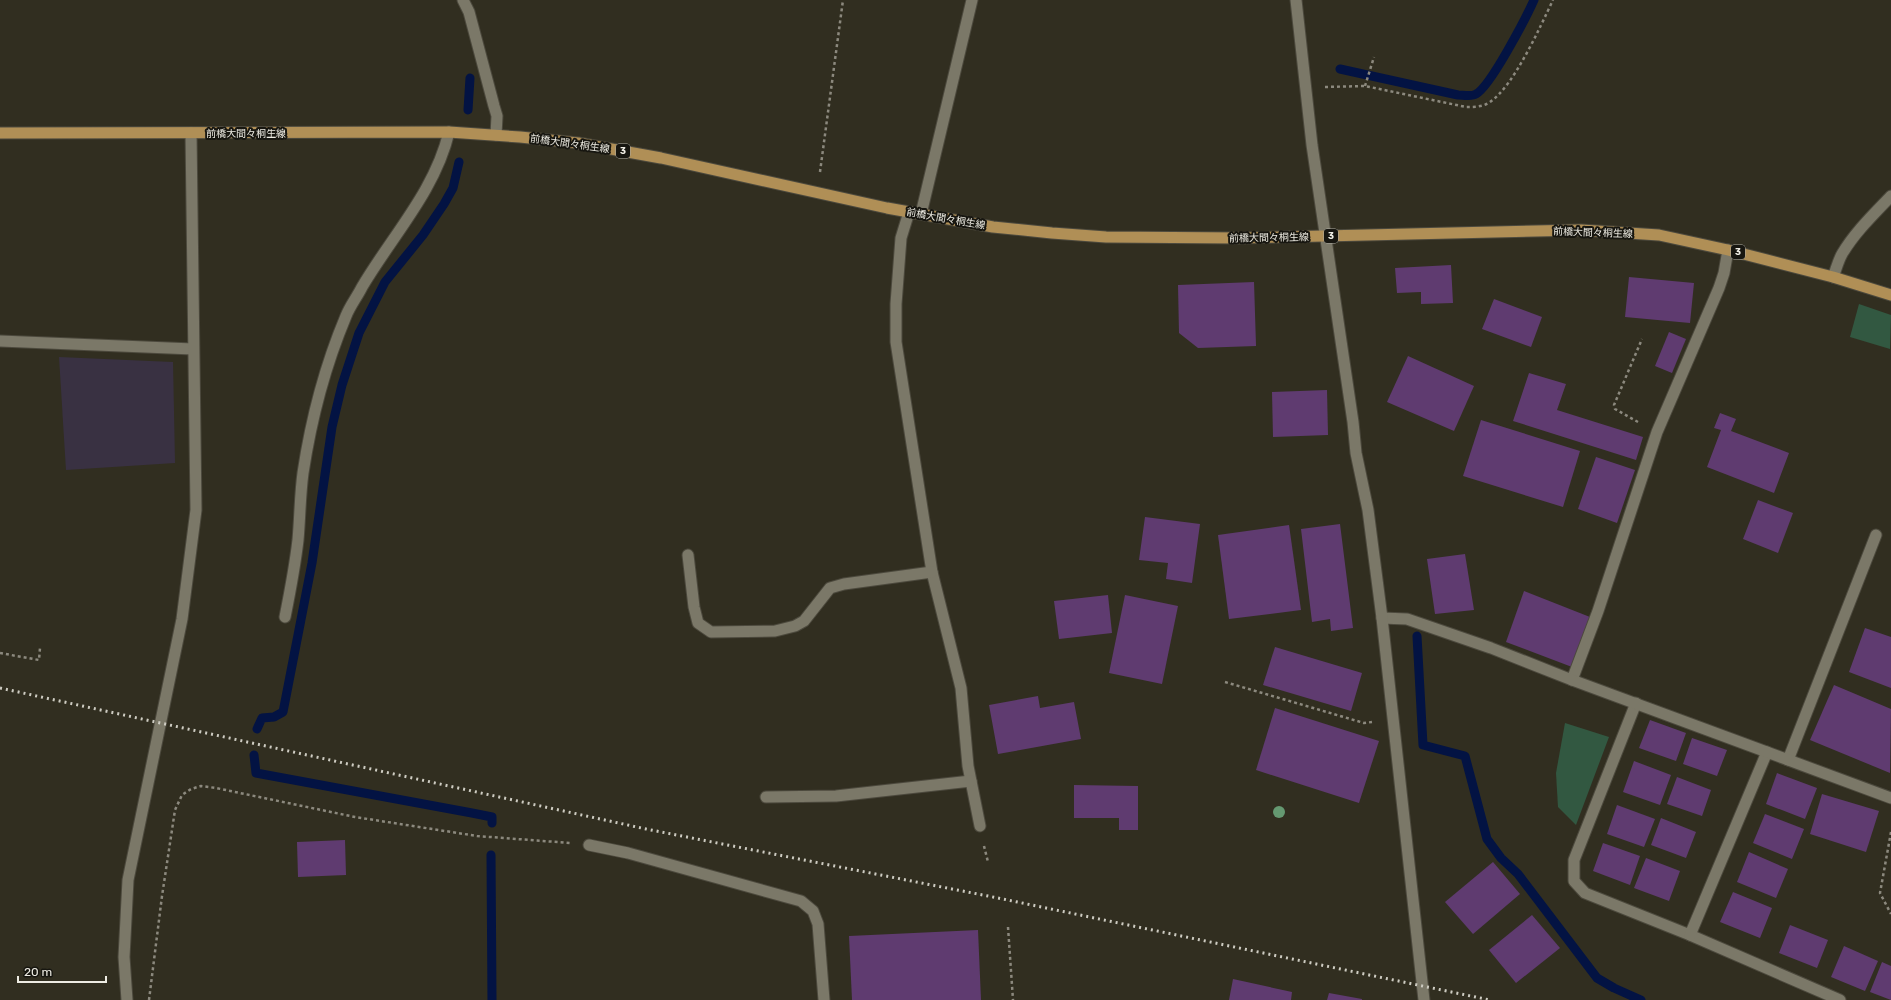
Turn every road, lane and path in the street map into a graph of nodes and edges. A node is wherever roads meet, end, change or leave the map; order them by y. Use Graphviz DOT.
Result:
graph roads {
  1 [pos="463,0"];
  2 [pos="843,0"];
  3 [pos="972,0"];
  4 [pos="1296,0"];
  5 [pos="1553,0"];
  6 [pos="1374,57"];
  7 [pos="1338,86"];
  8 [pos="1365,86"];
  9 [pos="449,132"];
  10 [pos="0,133"];
  11 [pos="191,133"];
  12 [pos="496,135"];
  13 [pos="816,193"];
  14 [pos="1891,196"];
  15 [pos="908,212"];
  16 [pos="922,214"];
  17 [pos="1325,236"];
  18 [pos="1728,250"];
  19 [pos="1833,277"];
  20 [pos="1891,295"];
  21 [pos="1642,339"];
  22 [pos="0,341"];
  23 [pos="193,349"];
  24 [pos="1657,432"];
  25 [pos="1876,535"];
  26 [pos="688,555"];
  27 [pos="932,572"];
  28 [pos="285,617"];
  29 [pos="1382,618"];
  30 [pos="40,648"];
  31 [pos="0,653"];
  32 [pos="1572,680"];
  33 [pos="1225,682"];
  34 [pos="1636,703"];
  35 [pos="1392,720"];
  36 [pos="1767,752"];
  37 [pos="1788,760"];
  38 [pos="971,781"];
  39 [pos="766,796"];
  40 [pos="1891,798"];
  41 [pos="980,826"];
  42 [pos="1891,832"];
  43 [pos="589,845"];
  44 [pos="1891,914"];
  45 [pos="1008,927"];
  46 [pos="1690,935"];
  47 [pos="127,1000"];
  48 [pos="149,1000"];
  49 [pos="824,1000"];
  50 [pos="1012,1000"];
  51 [pos="1424,1000"];
  52 [pos="1840,1000"];
  1 -- 12 [label="street"];
  2 -- 13 [label="path"];
  3 -- 16 [label="street"];
  4 -- 17 [label="street"];
  5 -- 8 [label="path"];
  6 -- 8 [label="path"];
  7 -- 8 [label="path"];
  9 -- 11 [label="main road, 前橋大間々桐生線 / 3"];
  9 -- 12 [label="main road, 前橋大間々桐生線 / 3"];
  9 -- 28 [label="street"];
  10 -- 11 [label="main road, 前橋大間々桐生線 / 3"];
  11 -- 23 [label="street"];
  12 -- 13 [label="main road, 前橋大間々桐生線 / 3"];
  13 -- 15 [label="main road, 前橋大間々桐生線 / 3"];
  14 -- 19 [label="street"];
  15 -- 16 [label="main road, 前橋大間々桐生線 / 3"];
  15 -- 27 [label="street"];
  16 -- 17 [label="main road, 前橋大間々桐生線 / 3"];
  17 -- 18 [label="main road, 前橋大間々桐生線 / 3"];
  17 -- 29 [label="street"];
  18 -- 19 [label="main road, 前橋大間々桐生線 / 3"];
  18 -- 24 [label="street"];
  19 -- 20 [label="main road, 前橋大間々桐生線 / 3"];
  21 -- 24 [label="path"];
  22 -- 23 [label="street"];
  23 -- 47 [label="street"];
  24 -- 32 [label="street"];
  25 -- 37 [label="street"];
  26 -- 27 [label="street"];
  27 -- 38 [label="street"];
  29 -- 32 [label="street"];
  29 -- 35 [label="street"];
  30 -- 31 [label="path"];
  32 -- 34 [label="street"];
  33 -- 35 [label="path"];
  34 -- 36 [label="street"];
  34 -- 46 [label="street"];
  35 -- 51 [label="street"];
  36 -- 37 [label="street"];
  36 -- 46 [label="street"];
  37 -- 40 [label="street"];
  38 -- 39 [label="street"];
  38 -- 41 [label="street"];
  42 -- 44 [label="path"];
  43 -- 48 [label="path"];
  43 -- 49 [label="street"];
  45 -- 50 [label="path"];
  46 -- 52 [label="street"];
}
